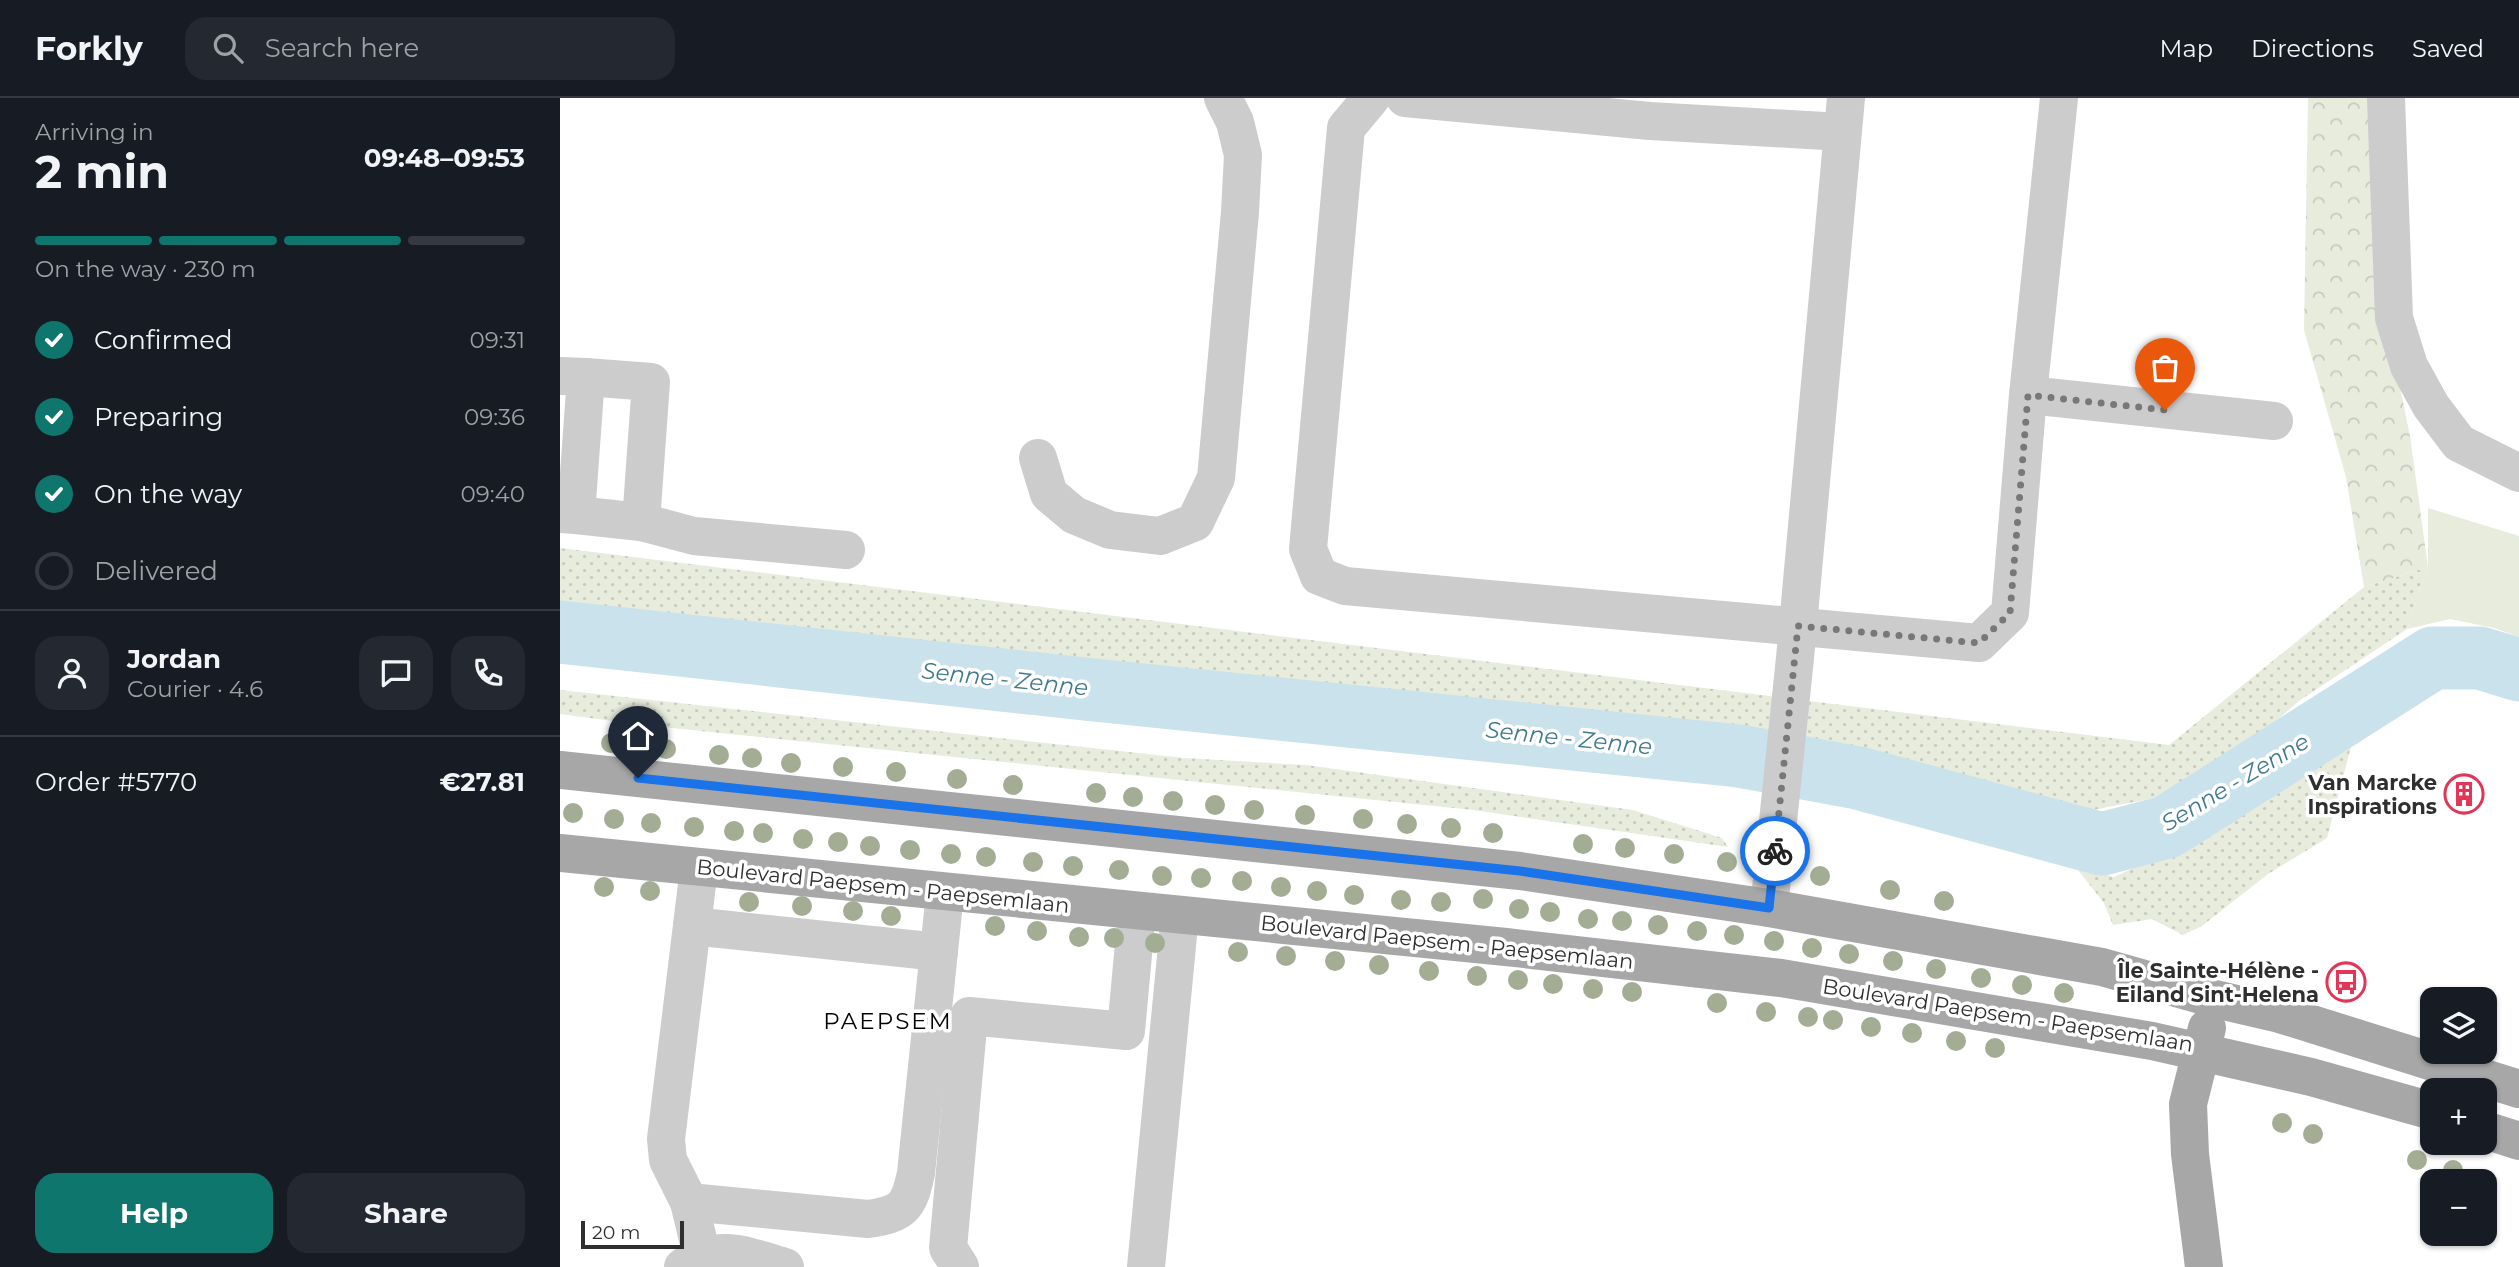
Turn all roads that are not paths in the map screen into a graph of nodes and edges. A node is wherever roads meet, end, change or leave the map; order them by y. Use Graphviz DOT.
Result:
graph roads {
  1 [pos="1223,98"];
  2 [pos="1371,98"];
  3 [pos="1405,98"];
  4 [pos="2059,98"];
  5 [pos="2386,98"];
  6 [pos="1556,105"];
  7 [pos="1658,109"];
  8 [pos="1844,115"];
  9 [pos="573,376"];
  10 [pos="2028,395"];
  11 [pos="2274,421"];
  12 [pos="1038,458"];
  13 [pos="2519,473"];
  14 [pos="568,514"];
  15 [pos="641,522"];
  16 [pos="846,550"];
  17 [pos="1797,642"];
  18 [pos="560,769"];
  19 [pos="560,853"];
  20 [pos="699,868"];
  21 [pos="945,893"];
  22 [pos="1769,908"];
  23 [pos="1137,911"];
  24 [pos="1180,915"];
  25 [pos="692,926"];
  26 [pos="939,952"];
  27 [pos="2215,999"];
  28 [pos="1126,1031"];
  29 [pos="1170,1036"];
  30 [pos="2200,1051"];
  31 [pos="2519,1089"];
  32 [pos="2420,1108"];
  33 [pos="2497,1134"];
  34 [pos="2519,1141"];
  35 [pos="690,1202"];
  36 [pos="693,1262"];
  37 [pos="785,1267"];
  38 [pos="960,1267"];
  39 [pos="1146,1267"];
  40 [pos="2204,1267"];
  1 -- 12 [label="lane"];
  2 -- 17 [label="lane"];
  3 -- 6 [label="lane"];
  4 -- 10 [label="lane"];
  5 -- 13 [label="lane"];
  6 -- 7 [label="lane"];
  7 -- 8 [label="lane"];
  8 -- 17 [label="lane"];
  9 -- 14 [label="lane"];
  9 -- 15 [label="lane"];
  10 -- 11 [label="lane"];
  10 -- 17 [label="lane"];
  14 -- 15 [label="lane"];
  15 -- 16 [label="lane"];
  17 -- 22 [label="lane"];
  18 -- 22 [label="main road"];
  19 -- 20 [label="main road, Boulevard Paepsem - Paepsemlaan"];
  20 -- 21 [label="main road, Boulevard Paepsem - Paepsemlaan"];
  20 -- 25 [label="lane"];
  21 -- 23 [label="main road, Boulevard Paepsem - Paepsemlaan"];
  21 -- 26 [label="lane"];
  22 -- 27 [label="main road"];
  23 -- 24 [label="main road, Boulevard Paepsem - Paepsemlaan"];
  23 -- 28 [label="lane"];
  24 -- 29 [label="lane"];
  24 -- 30 [label="main road, Boulevard Paepsem - Paepsemlaan"];
  25 -- 26 [label="lane"];
  25 -- 35 [label="lane"];
  26 -- 35 [label="lane"];
  27 -- 30 [label="main road, Boulevard Paepsem - Paepsemlaan"];
  27 -- 31 [label="main road"];
  28 -- 29 [label="lane"];
  28 -- 38 [label="lane"];
  29 -- 39 [label="lane"];
  30 -- 32 [label="main road"];
  30 -- 40 [label="main road"];
  33 -- 34 [label="main road"];
  35 -- 36 [label="lane"];
  36 -- 37 [label="lane"];
}
